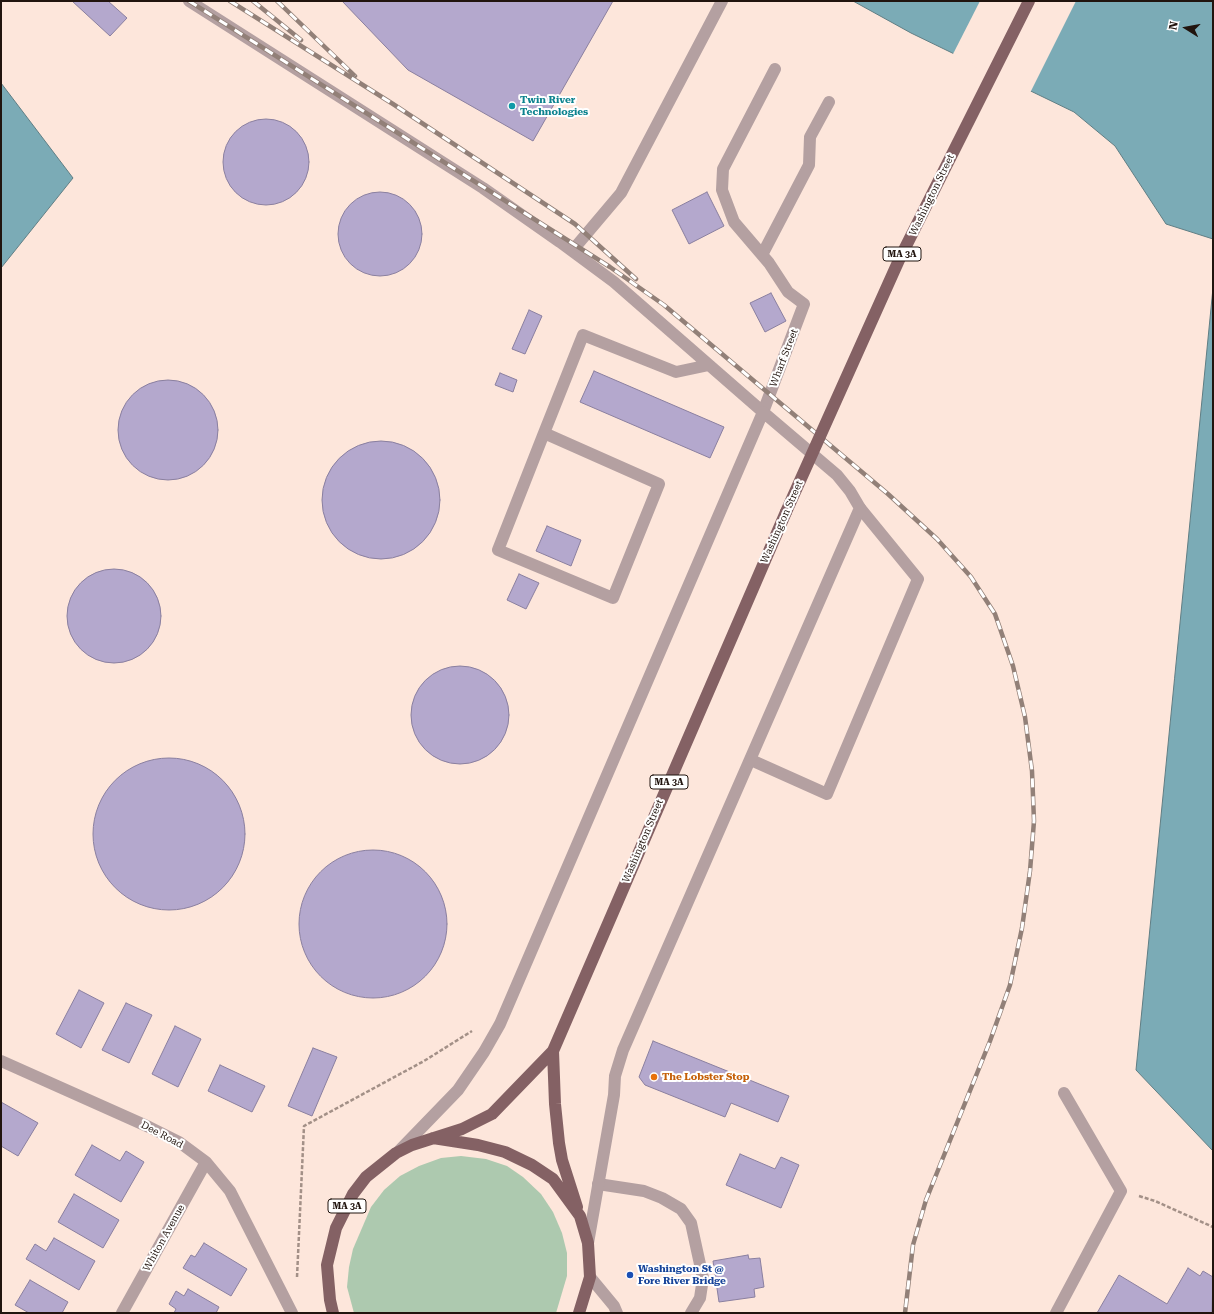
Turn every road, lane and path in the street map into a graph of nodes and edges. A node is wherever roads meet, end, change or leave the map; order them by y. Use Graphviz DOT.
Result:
graph roads {
  1 [pos="189,1"];
  2 [pos="722,1"];
  3 [pos="1030,1"];
  4 [pos="775,69"];
  5 [pos="829,102"];
  6 [pos="572,251"];
  7 [pos="762,255"];
  8 [pos="709,365"];
  9 [pos="763,412"];
  10 [pos="544,433"];
  11 [pos="860,508"];
  12 [pos="751,760"];
  13 [pos="472,1031"];
  14 [pos="553,1052"];
  15 [pos="1,1061"];
  16 [pos="1064,1093"];
  17 [pos="430,1138"];
  18 [pos="396,1153"];
  19 [pos="206,1162"];
  20 [pos="598,1184"];
  21 [pos="1121,1191"];
  22 [pos="580,1216"];
  23 [pos="1213,1228"];
  24 [pos="588,1243"];
  25 [pos="590,1277"];
  26 [pos="296,1284"];
  27 [pos="122,1313"];
  28 [pos="292,1313"];
  29 [pos="334,1313"];
  30 [pos="579,1313"];
  31 [pos="617,1313"];
  32 [pos="691,1313"];
  33 [pos="1056,1313"];
  1 -- 6 [label="street"];
  2 -- 6 [label="street"];
  3 -- 14 [label="main road, Washington Street / MA 3A, bridge"];
  4 -- 7 [label="street"];
  5 -- 7 [label="street"];
  6 -- 8 [label="street"];
  7 -- 9 [label="street, Wharf Street"];
  8 -- 9 [label="street"];
  8 -- 10 [label="street"];
  9 -- 11 [label="street"];
  9 -- 18 [label="street, Wharf Street"];
  10 -- 10 [label="street"];
  11 -- 12 [label="street"];
  11 -- 12 [label="street"];
  12 -- 20 [label="street"];
  13 -- 26 [label="path"];
  14 -- 17 [label="main road, Washington Street / MA 3A"];
  14 -- 22 [label="main road, Washington Street / MA 3A"];
  15 -- 19 [label="street, Dee Road"];
  16 -- 21 [label="street"];
  17 -- 18 [label="main road, MA 3A"];
  17 -- 22 [label="main road"];
  18 -- 29 [label="main road, MA 3A"];
  19 -- 27 [label="street, Whiton Avenue"];
  19 -- 28 [label="street, Dee Road"];
  20 -- 24 [label="street"];
  20 -- 32 [label="street"];
  21 -- 23 [label="path"];
  21 -- 33 [label="street"];
  22 -- 24 [label="main road, MA 3A"];
  24 -- 25 [label="main road, MA 3A"];
  25 -- 30 [label="main road, MA 3A"];
  25 -- 31 [label="street"];
}
